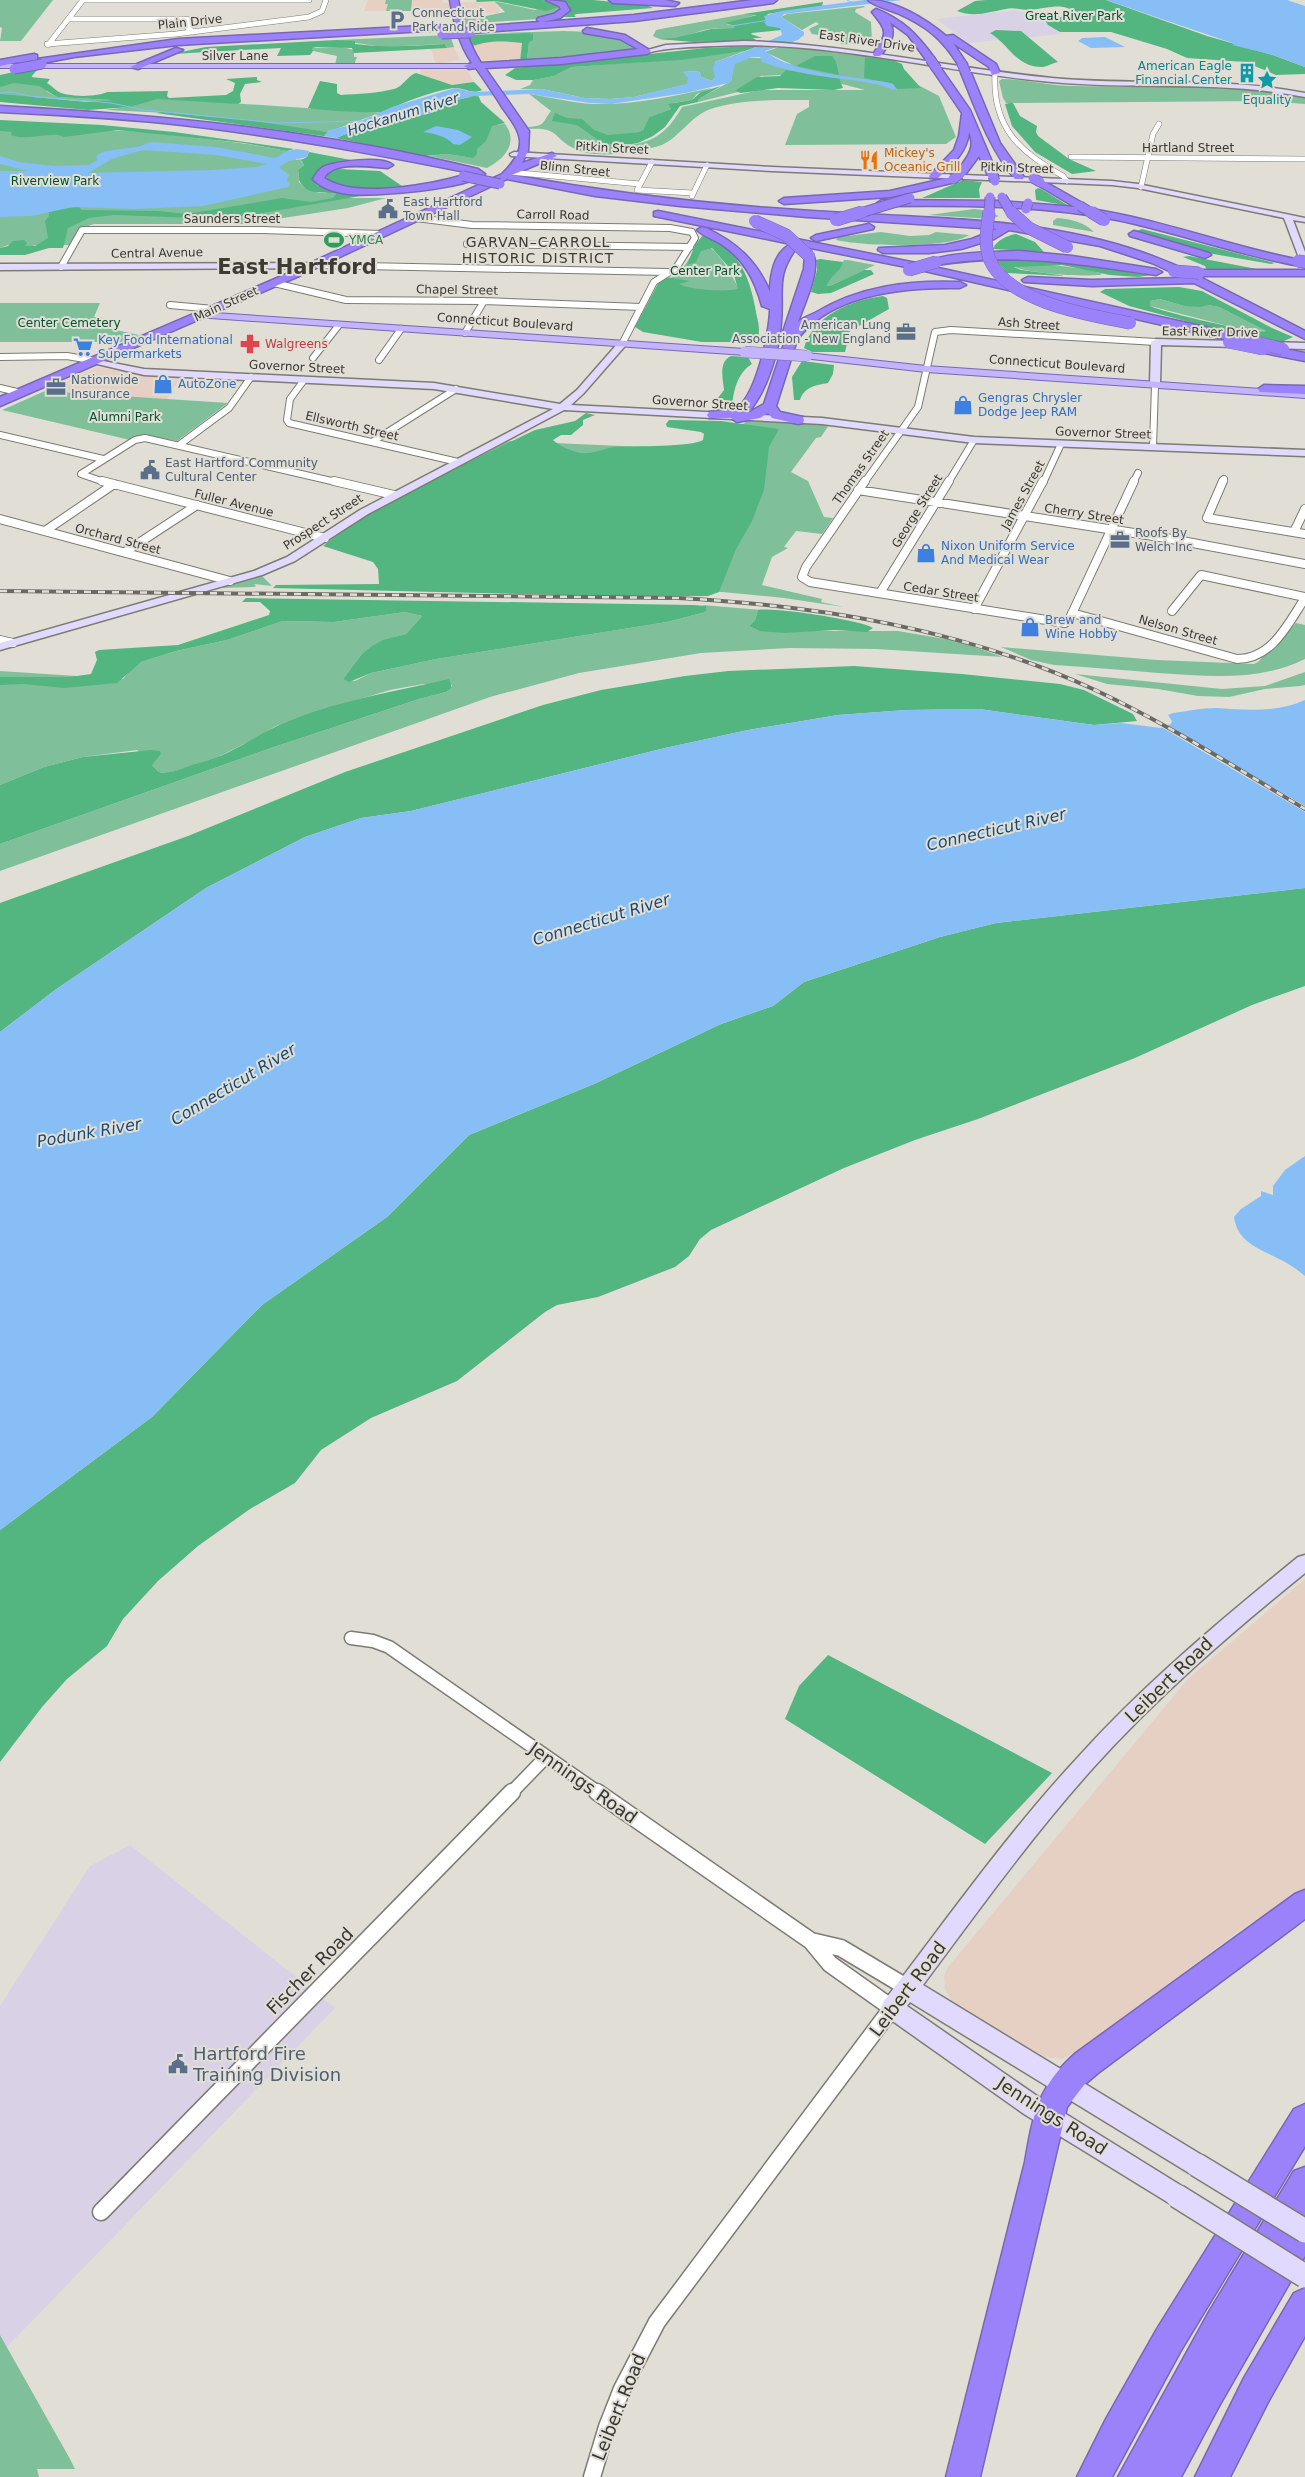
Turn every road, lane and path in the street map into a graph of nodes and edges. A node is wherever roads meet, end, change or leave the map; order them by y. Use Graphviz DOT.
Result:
graph roads {
  1 [pos="82,0"];
  2 [pos="309,0"];
  3 [pos="326,0"];
  4 [pos="447,0"];
  5 [pos="454,0"];
  6 [pos="550,0"];
  7 [pos="613,0"];
  8 [pos="720,0"];
  9 [pos="752,0"];
  10 [pos="773,0"];
  11 [pos="778,0"];
  12 [pos="862,0"];
  13 [pos="872,0"];
  14 [pos="877,9"];
  15 [pos="453,13"];
  16 [pos="69,19"];
  17 [pos="470,29"];
  18 [pos="935,30"];
  19 [pos="441,31"];
  20 [pos="193,32"];
  21 [pos="330,34"];
  22 [pos="262,41"];
  23 [pos="632,41"];
  24 [pos="47,44"];
  25 [pos="81,48"];
  26 [pos="647,51"];
  27 [pos="877,54"];
  28 [pos="0,63"];
  29 [pos="474,66"];
  30 [pos="0,67"];
  31 [pos="18,67"];
  32 [pos="135,67"];
  33 [pos="0,72"];
  34 [pos="995,73"];
  35 [pos="494,93"];
  36 [pos="1305,95"];
  37 [pos="0,105"];
  38 [pos="0,109"];
  39 [pos="965,110"];
  40 [pos="82,113"];
  41 [pos="0,114"];
  42 [pos="1159,124"];
  43 [pos="978,139"];
  44 [pos="552,156"];
  45 [pos="1071,157"];
  46 [pos="1149,158"];
  47 [pos="1305,159"];
  48 [pos="514,161"];
  49 [pos="652,162"];
  50 [pos="707,165"];
  51 [pos="492,168"];
  52 [pos="440,172"];
  53 [pos="934,176"];
  54 [pos="955,177"];
  55 [pos="523,180"];
  56 [pos="1029,180"];
  57 [pos="1067,181"];
  58 [pos="553,186"];
  59 [pos="638,187"];
  60 [pos="1141,187"];
  61 [pos="477,188"];
  62 [pos="996,197"];
  63 [pos="667,200"];
  64 [pos="629,208"];
  65 [pos="1080,209"];
  66 [pos="1288,217"];
  67 [pos="416,218"];
  68 [pos="1104,220"];
  69 [pos="1305,220"];
  70 [pos="472,225"];
  71 [pos="1012,226"];
  72 [pos="381,234"];
  73 [pos="468,239"];
  74 [pos="1069,241"];
  75 [pos="799,243"];
  76 [pos="690,247"];
  77 [pos="465,251"];
  78 [pos="1218,258"];
  79 [pos="1236,261"];
  80 [pos="936,262"];
  81 [pos="314,265"];
  82 [pos="0,267"];
  83 [pos="61,267"];
  84 [pos="907,267"];
  85 [pos="1302,269"];
  86 [pos="671,272"];
  87 [pos="1176,273"];
  88 [pos="1201,277"];
  89 [pos="274,283"];
  90 [pos="1058,298"];
  91 [pos="484,301"];
  92 [pos="170,305"];
  93 [pos="641,307"];
  94 [pos="214,309"];
  95 [pos="1255,312"];
  96 [pos="200,315"];
  97 [pos="776,320"];
  98 [pos="339,325"];
  99 [pos="401,329"];
  100 [pos="465,333"];
  101 [pos="1305,335"];
  102 [pos="792,337"];
  103 [pos="1156,342"];
  104 [pos="622,344"];
  105 [pos="1259,346"];
  106 [pos="1305,346"];
  107 [pos="746,352"];
  108 [pos="808,356"];
  109 [pos="1305,356"];
  110 [pos="0,357"];
  111 [pos="313,358"];
  112 [pos="379,360"];
  113 [pos="96,361"];
  114 [pos="927,367"];
  115 [pos="251,377"];
  116 [pos="304,380"];
  117 [pos="1155,382"];
  118 [pos="0,388"];
  119 [pos="456,389"];
  120 [pos="1264,389"];
  121 [pos="1305,392"];
  122 [pos="22,393"];
  123 [pos="754,397"];
  124 [pos="0,402"];
  125 [pos="562,408"];
  126 [pos="765,410"];
  127 [pos="713,415"];
  128 [pos="737,418"];
  129 [pos="781,420"];
  130 [pos="798,420"];
  131 [pos="900,431"];
  132 [pos="0,435"];
  133 [pos="974,440"];
  134 [pos="372,442"];
  135 [pos="1061,444"];
  136 [pos="180,445"];
  137 [pos="1154,447"];
  138 [pos="1305,453"];
  139 [pos="103,459"];
  140 [pos="458,462"];
  141 [pos="1138,473"];
  142 [pos="1224,479"];
  143 [pos="114,484"];
  144 [pos="858,490"];
  145 [pos="394,495"];
  146 [pos="936,503"];
  147 [pos="197,505"];
  148 [pos="1305,509"];
  149 [pos="1025,516"];
  150 [pos="0,519"];
  151 [pos="1111,530"];
  152 [pos="45,531"];
  153 [pos="1294,532"];
  154 [pos="1305,534"];
  155 [pos="325,538"];
  156 [pos="125,552"];
  157 [pos="1305,564"];
  158 [pos="802,577"];
  159 [pos="230,581"];
  160 [pos="880,593"];
  161 [pos="1305,598"];
  162 [pos="974,609"];
  163 [pos="1172,612"];
  164 [pos="1072,613"];
  165 [pos="0,640"];
  166 [pos="13,643"];
  167 [pos="0,647"];
  168 [pos="1305,1562"];
  169 [pos="351,1638"];
  170 [pos="546,1757"];
  171 [pos="1305,1903"];
  172 [pos="811,1941"];
  173 [pos="908,1988"];
  174 [pos="892,2008"];
  175 [pos="1064,2084"];
  176 [pos="1047,2115"];
  177 [pos="1305,2119"];
  178 [pos="1305,2182"];
  179 [pos="101,2212"];
  180 [pos="1305,2226"];
  181 [pos="1305,2231"];
  182 [pos="1305,2276"];
  183 [pos="1305,2304"];
  184 [pos="592,2477"];
  185 [pos="963,2477"];
  186 [pos="1094,2477"];
  187 [pos="1135,2477"];
  188 [pos="1164,2477"];
  189 [pos="1212,2477"];
  1 -- 2 [label="street"];
  1 -- 16 [label="street"];
  3 -- 20 [label="street, Plain Drive"];
  4 -- 15 [label="highway"];
  5 -- 15 [label="highway"];
  6 -- 17 [label="highway"];
  7 -- 8 [label="highway"];
  9 -- 17 [label="highway"];
  10 -- 17 [label="highway"];
  11 -- 23 [label="highway"];
  12 -- 14 [label="highway"];
  13 -- 18 [label="highway"];
  14 -- 27 [label="highway"];
  14 -- 39 [label="highway, bridge"];
  15 -- 29 [label="highway"];
  16 -- 20 [label="street"];
  16 -- 24 [label="street"];
  17 -- 19 [label="highway, bridge"];
  17 -- 19 [label="highway"];
  17 -- 23 [label="highway"];
  18 -- 34 [label="highway"];
  18 -- 56 [label="highway"];
  19 -- 21 [label="highway"];
  19 -- 22 [label="highway"];
  20 -- 24 [label="street, Plain Drive"];
  21 -- 25 [label="highway"];
  21 -- 31 [label="highway"];
  22 -- 31 [label="highway, bridge"];
  22 -- 32 [label="highway"];
  23 -- 26 [label="highway"];
  24 -- 25 [label="highway"];
  25 -- 28 [label="highway"];
  26 -- 27 [label="main road, East River Drive"];
  26 -- 29 [label="highway, East River Drive"];
  27 -- 34 [label="main road, East River Drive"];
  29 -- 32 [label="main road, Silver Lane"];
  29 -- 35 [label="highway"];
  30 -- 31 [label="highway"];
  30 -- 32 [label="main road, Silver Lane"];
  31 -- 33 [label="highway"];
  34 -- 36 [label="main road, East River Drive"];
  34 -- 57 [label="street"];
  35 -- 48 [label="highway"];
  35 -- 48 [label="highway"];
  37 -- 40 [label="highway"];
  38 -- 40 [label="highway"];
  39 -- 43 [label="highway"];
  39 -- 53 [label="highway"];
  40 -- 48 [label="highway"];
  41 -- 52 [label="highway"];
  42 -- 46 [label="street"];
  43 -- 54 [label="highway"];
  43 -- 62 [label="highway"];
  44 -- 48 [label="highway"];
  44 -- 48 [label="highway"];
  44 -- 49 [label="main road, Pitkin Street"];
  45 -- 46 [label="street, Hartland Street"];
  46 -- 47 [label="street, Hartland Street"];
  46 -- 60 [label="street"];
  48 -- 55 [label="highway"];
  48 -- 59 [label="street, Blinn Street"];
  48 -- 61 [label="highway, Main Street"];
  48 -- 61 [label="highway, Main Street"];
  49 -- 50 [label="main road, Pitkin Street"];
  49 -- 59 [label="street"];
  50 -- 53 [label="main road, Pitkin Street"];
  50 -- 59 [label="street, Blinn Street"];
  51 -- 52 [label="highway"];
  52 -- 64 [label="highway, bridge"];
  53 -- 57 [label="main road, Pitkin Street"];
  54 -- 63 [label="highway"];
  54 -- 75 [label="highway, bridge"];
  55 -- 58 [label="highway"];
  55 -- 102 [label="highway, bridge"];
  56 -- 65 [label="highway"];
  56 -- 71 [label="highway"];
  57 -- 60 [label="main road, Pitkin Street"];
  58 -- 63 [label="highway"];
  58 -- 74 [label="highway"];
  60 -- 66 [label="main road, Pitkin Street"];
  61 -- 67 [label="highway, Main Street"];
  62 -- 74 [label="highway, bridge"];
  62 -- 105 [label="highway, bridge"];
  63 -- 65 [label="highway"];
  65 -- 68 [label="highway, bridge"];
  65 -- 75 [label="highway"];
  65 -- 85 [label="highway"];
  66 -- 69 [label="main road, Pitkin Street"];
  66 -- 85 [label="main road"];
  67 -- 70 [label="street, Carroll Road"];
  67 -- 72 [label="highway, Main Street"];
  68 -- 78 [label="highway"];
  68 -- 95 [label="highway"];
  70 -- 73 [label="street"];
  70 -- 76 [label="street, Carroll Road"];
  71 -- 75 [label="highway"];
  71 -- 80 [label="highway"];
  72 -- 81 [label="highway, Main Street"];
  72 -- 83 [label="street, Saunders Street"];
  73 -- 76 [label="street"];
  73 -- 77 [label="street"];
  74 -- 75 [label="highway"];
  74 -- 87 [label="highway"];
  74 -- 95 [label="highway"];
  75 -- 84 [label="highway"];
  75 -- 97 [label="highway"];
  75 -- 97 [label="highway"];
  76 -- 86 [label="street"];
  79 -- 85 [label="highway"];
  80 -- 84 [label="highway, bridge"];
  80 -- 87 [label="highway"];
  81 -- 83 [label="main road, Central Avenue"];
  81 -- 86 [label="street"];
  81 -- 89 [label="highway, Main Street"];
  82 -- 83 [label="main road, Central Avenue"];
  84 -- 88 [label="highway"];
  84 -- 90 [label="highway"];
  84 -- 102 [label="highway"];
  85 -- 88 [label="highway"];
  85 -- 88 [label="highway"];
  86 -- 93 [label="street"];
  87 -- 88 [label="highway, bridge"];
  89 -- 91 [label="street, Chapel Street"];
  89 -- 94 [label="highway, Main Street"];
  90 -- 102 [label="highway"];
  90 -- 105 [label="highway"];
  91 -- 93 [label="street, Chapel Street"];
  91 -- 100 [label="street"];
  92 -- 94 [label="street"];
  93 -- 104 [label="street"];
  94 -- 96 [label="highway, Main Street"];
  95 -- 101 [label="highway"];
  96 -- 98 [label="main road, Connecticut Boulevard"];
  96 -- 113 [label="highway, Main Street"];
  97 -- 123 [label="highway"];
  98 -- 99 [label="main road, Connecticut Boulevard"];
  98 -- 111 [label="street"];
  99 -- 100 [label="main road, Connecticut Boulevard"];
  99 -- 112 [label="street"];
  100 -- 104 [label="main road, Connecticut Boulevard"];
  102 -- 126 [label="highway"];
  103 -- 106 [label="main road, East River Drive"];
  103 -- 114 [label="street, Ash Street"];
  103 -- 117 [label="main road, East River Drive"];
  104 -- 107 [label="main road, Connecticut Boulevard"];
  104 -- 125 [label="main road, Prospect Street"];
  105 -- 109 [label="highway"];
  105 -- 109 [label="highway, bridge"];
  107 -- 108 [label="main road, Connecticut Boulevard, bridge"];
  108 -- 114 [label="main road, Connecticut Boulevard"];
  110 -- 113 [label="street"];
  113 -- 115 [label="main road, Governor Street"];
  113 -- 122 [label="highway, Main Street"];
  114 -- 117 [label="main road, Connecticut Boulevard"];
  114 -- 131 [label="street, Thomas Street"];
  115 -- 116 [label="main road, Governor Street"];
  115 -- 136 [label="street"];
  116 -- 119 [label="main road, Governor Street"];
  116 -- 134 [label="street, Ellsworth Street"];
  117 -- 120 [label="main road, Connecticut Boulevard"];
  117 -- 121 [label="main road, Connecticut Boulevard"];
  117 -- 137 [label="street"];
  118 -- 122 [label="street"];
  119 -- 125 [label="main road, Governor Street"];
  119 -- 134 [label="street"];
  120 -- 121 [label="highway"];
  122 -- 124 [label="highway, Main Street"];
  123 -- 126 [label="highway"];
  123 -- 127 [label="highway"];
  125 -- 127 [label="main road, Governor Street"];
  125 -- 140 [label="main road, Prospect Street"];
  126 -- 128 [label="highway"];
  126 -- 129 [label="highway"];
  126 -- 130 [label="highway"];
  127 -- 128 [label="main road, Governor Street"];
  128 -- 129 [label="main road, Governor Street"];
  129 -- 130 [label="main road, Governor Street"];
  130 -- 131 [label="main road, Governor Street"];
  131 -- 133 [label="main road, Governor Street"];
  131 -- 144 [label="street, Thomas Street"];
  132 -- 139 [label="street"];
  133 -- 135 [label="main road, Governor Street"];
  133 -- 146 [label="street, George Street"];
  134 -- 140 [label="street, Ellsworth Street"];
  135 -- 137 [label="main road, Governor Street"];
  135 -- 149 [label="street, James Street"];
  136 -- 139 [label="street"];
  136 -- 145 [label="street"];
  137 -- 138 [label="main road, Governor Street"];
  139 -- 143 [label="street, Fuller Avenue"];
  140 -- 145 [label="main road, Prospect Street"];
  141 -- 151 [label="street"];
  142 -- 153 [label="street"];
  143 -- 147 [label="street, Fuller Avenue"];
  143 -- 152 [label="street"];
  144 -- 146 [label="street, Cherry Street"];
  144 -- 158 [label="street, Thomas Street"];
  145 -- 155 [label="main road, Prospect Street"];
  146 -- 149 [label="street, Cherry Street"];
  146 -- 160 [label="street, George Street"];
  147 -- 155 [label="street, Fuller Avenue"];
  147 -- 156 [label="street"];
  148 -- 153 [label="street"];
  149 -- 151 [label="street, Cherry Street"];
  149 -- 162 [label="street, James Street"];
  150 -- 152 [label="street, Orchard Street"];
  151 -- 157 [label="street, Cherry Street"];
  151 -- 164 [label="street"];
  152 -- 156 [label="street, Orchard Street"];
  153 -- 154 [label="street"];
  155 -- 159 [label="main road, Prospect Street"];
  156 -- 159 [label="street, Orchard Street"];
  158 -- 160 [label="street, Cedar Street"];
  159 -- 166 [label="main road, Prospect Street"];
  160 -- 162 [label="street, Cedar Street"];
  161 -- 163 [label="street"];
  161 -- 164 [label="street, Nelson Street"];
  162 -- 164 [label="street, Cedar Street"];
  165 -- 166 [label="street"];
  166 -- 167 [label="main road, Prospect Street"];
  168 -- 173 [label="main road, Leibert Road"];
  169 -- 170 [label="street, Jennings Road"];
  170 -- 172 [label="street, Jennings Road"];
  170 -- 179 [label="street, Fischer Road"];
  171 -- 175 [label="highway"];
  172 -- 173 [label="street, Jennings Road"];
  172 -- 174 [label="street, Jennings Road"];
  173 -- 174 [label="main road, Leibert Road"];
  173 -- 175 [label="street, Jennings Road"];
  174 -- 176 [label="main road, Jennings Road"];
  174 -- 184 [label="street, Leibert Road"];
  175 -- 176 [label="highway"];
  175 -- 181 [label="main road, Jennings Road, bridge"];
  176 -- 182 [label="main road, Jennings Road, bridge"];
  176 -- 185 [label="highway"];
  177 -- 186 [label="highway"];
  178 -- 187 [label="highway"];
  180 -- 188 [label="highway"];
  183 -- 189 [label="highway"];
}
